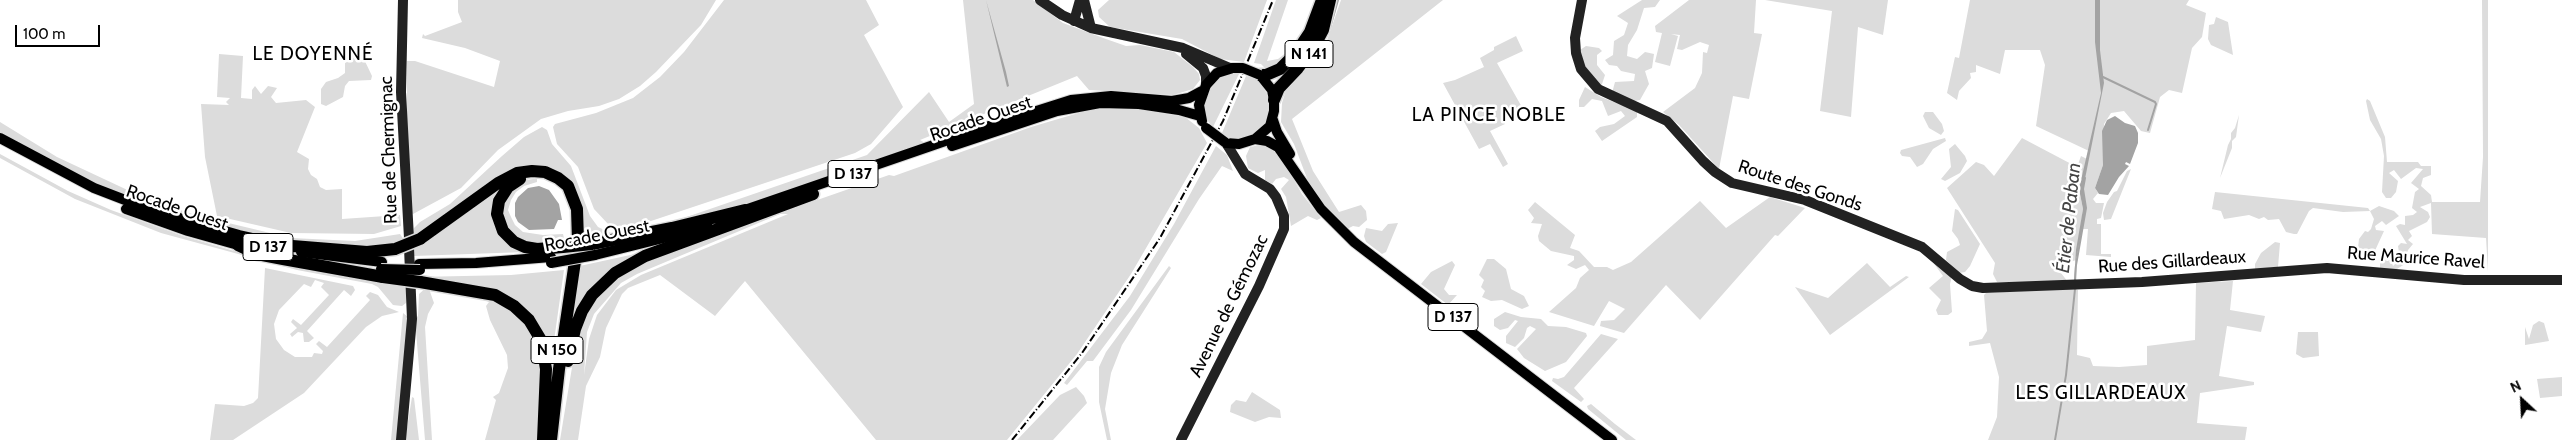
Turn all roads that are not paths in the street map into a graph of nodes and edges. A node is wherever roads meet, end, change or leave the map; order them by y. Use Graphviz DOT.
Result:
graph roads {
  1 [pos="402,0"];
  2 [pos="1040,0"];
  3 [pos="1084,0"];
  4 [pos="1322,0"];
  5 [pos="1330,0"];
  6 [pos="1582,0"];
  7 [pos="1081,7"];
  8 [pos="1062,15"];
  9 [pos="1077,22"];
  10 [pos="1091,28"];
  11 [pos="1160,43"];
  12 [pos="1232,68"];
  13 [pos="1260,75"];
  14 [pos="1204,88"];
  15 [pos="1274,100"];
  16 [pos="1200,116"];
  17 [pos="1272,120"];
  18 [pos="0,138"];
  19 [pos="1251,141"];
  20 [pos="1226,143"];
  21 [pos="0,145"];
  22 [pos="1242,171"];
  23 [pos="1304,185"];
  24 [pos="813,194"];
  25 [pos="745,210"];
  26 [pos="158,213"];
  27 [pos="413,242"];
  28 [pos="238,245"];
  29 [pos="593,250"];
  30 [pos="548,256"];
  31 [pos="382,269"];
  32 [pos="2268,272"];
  33 [pos="417,275"];
  34 [pos="2562,280"];
  35 [pos="2075,284"];
  36 [pos="401,440"];
  37 [pos="544,440"];
  38 [pos="553,440"];
  39 [pos="1181,440"];
  40 [pos="1612,440"];
  1 -- 27 [label="street, Rue de Chermignac"];
  2 -- 8 [label="street"];
  3 -- 7 [label="street"];
  4 -- 13 [label="highway, N 141"];
  5 -- 15 [label="highway, N 141"];
  6 -- 35 [label="street, Route des Gonds"];
  7 -- 8 [label="street"];
  7 -- 9 [label="street"];
  7 -- 10 [label="street"];
  8 -- 9 [label="street"];
  9 -- 10 [label="street"];
  10 -- 11 [label="street"];
  11 -- 12 [label="street"];
  11 -- 14 [label="street"];
  12 -- 13 [label="main road, bridge"];
  12 -- 14 [label="main road"];
  13 -- 15 [label="main road"];
  14 -- 16 [label="main road"];
  14 -- 25 [label="main road, Rocade Ouest / D 137"];
  15 -- 17 [label="main road"];
  16 -- 20 [label="main road, bridge"];
  16 -- 24 [label="main road, Rocade Ouest / D 137"];
  17 -- 19 [label="main road"];
  17 -- 23 [label="main road, D 137"];
  18 -- 26 [label="main road, Rocade Ouest / D 137"];
  19 -- 20 [label="main road"];
  19 -- 22 [label="street"];
  19 -- 23 [label="main road, D 137"];
  20 -- 22 [label="street"];
  21 -- 28 [label="main road, Rocade Ouest / D 137"];
  22 -- 39 [label="street, Avenue de Gémozac"];
  23 -- 40 [label="main road, D 137"];
  24 -- 29 [label="main road, Rocade Ouest / D 137"];
  24 -- 38 [label="highway"];
  25 -- 29 [label="highway"];
  26 -- 27 [label="highway, bridge"];
  26 -- 31 [label="main road, Rocade Ouest / D 137"];
  27 -- 33 [label="street, Rue de Chermignac"];
  27 -- 38 [label="highway, N 150"];
  28 -- 31 [label="highway"];
  29 -- 30 [label="highway, bridge"];
  30 -- 33 [label="main road, Rocade Ouest / D 137"];
  30 -- 37 [label="highway, N 150"];
  31 -- 33 [label="highway, bridge"];
  31 -- 33 [label="main road, Rocade Ouest / D 137"];
  32 -- 34 [label="street, Rue Maurice Ravel"];
  32 -- 35 [label="street, Rue des Gillardeaux"];
  33 -- 36 [label="street, Rue de Chermignac"];
  33 -- 37 [label="highway"];
}
